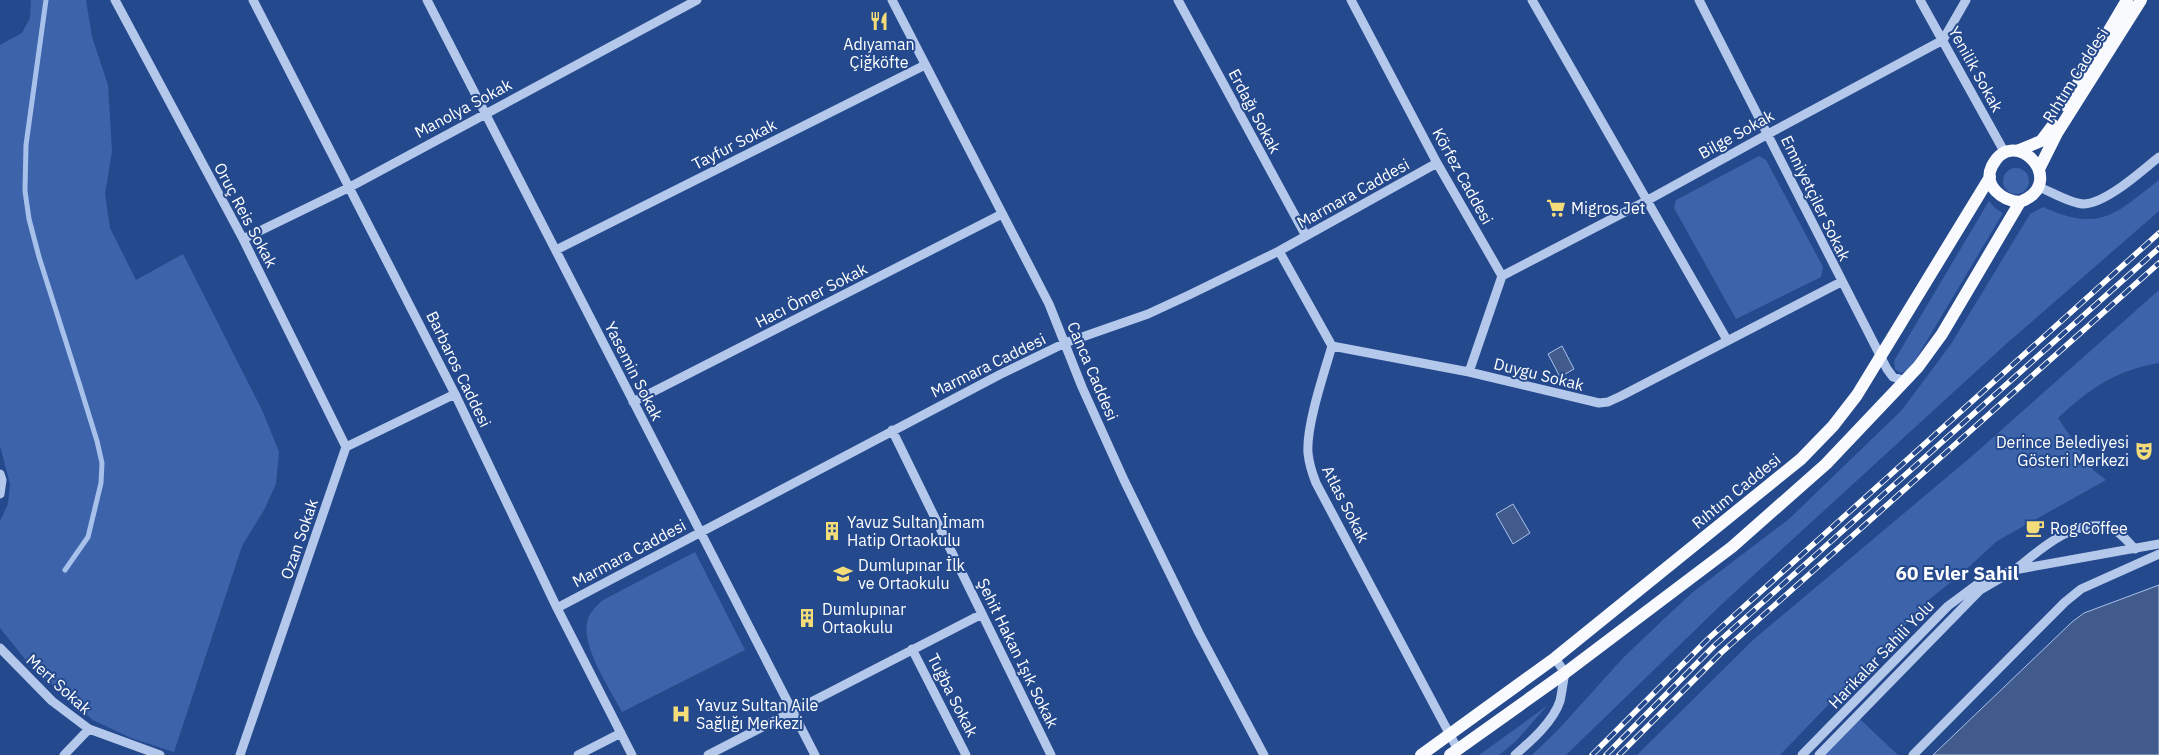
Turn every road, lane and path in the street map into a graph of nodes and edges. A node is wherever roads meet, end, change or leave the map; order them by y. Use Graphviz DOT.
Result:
graph roads {
  1 [pos="116,0"];
  2 [pos="253,0"];
  3 [pos="427,0"];
  4 [pos="697,0"];
  5 [pos="892,0"];
  6 [pos="1178,0"];
  7 [pos="1351,0"];
  8 [pos="1532,0"];
  9 [pos="1699,0"];
  10 [pos="1920,0"];
  11 [pos="1966,0"];
  12 [pos="2127,0"];
  13 [pos="2141,0"];
  14 [pos="1943,40"];
  15 [pos="925,65"];
  16 [pos="484,113"];
  17 [pos="1768,134"];
  18 [pos="2011,152"];
  19 [pos="2159,157"];
  20 [pos="1437,163"];
  21 [pos="2039,169"];
  22 [pos="1990,177"];
  23 [pos="350,187"];
  24 [pos="2039,187"];
  25 [pos="1648,200"];
  26 [pos="2020,202"];
  27 [pos="1002,214"];
  28 [pos="1306,236"];
  29 [pos="243,239"];
  30 [pos="556,250"];
  31 [pos="1280,251"];
  32 [pos="1502,276"];
  33 [pos="1841,282"];
  34 [pos="1727,340"];
  35 [pos="1065,343"];
  36 [pos="1332,346"];
  37 [pos="1880,356"];
  38 [pos="1469,372"];
  39 [pos="1906,381"];
  40 [pos="455,394"];
  41 [pos="633,402"];
  42 [pos="892,430"];
  43 [pos="346,447"];
  44 [pos="0,474"];
  45 [pos="0,494"];
  46 [pos="700,532"];
  47 [pos="2159,544"];
  48 [pos="2134,549"];
  49 [pos="2159,554"];
  50 [pos="2014,570"];
  51 [pos="558,608"];
  52 [pos="982,614"];
  53 [pos="0,648"];
  54 [pos="912,650"];
  55 [pos="1555,658"];
  56 [pos="1565,674"];
  57 [pos="792,711"];
  58 [pos="89,730"];
  59 [pos="621,733"];
  60 [pos="1450,734"];
  61 [pos="1454,752"];
  62 [pos="64,755"];
  63 [pos="160,755"];
  64 [pos="240,755"];
  65 [pos="578,755"];
  66 [pos="632,755"];
  67 [pos="708,755"];
  68 [pos="815,755"];
  69 [pos="966,755"];
  70 [pos="1051,755"];
  71 [pos="1264,755"];
  72 [pos="1421,755"];
  73 [pos="1515,755"];
  74 [pos="1802,755"];
  75 [pos="1819,755"];
  76 [pos="1913,755"];
  1 -- 29 [label="street, Oruç Reis Sokak"];
  2 -- 23 [label="street, Barbaros Caddesi"];
  3 -- 16 [label="street, Yasemin Sokak"];
  4 -- 16 [label="street, Manolya Sokak"];
  5 -- 15 [label="street, Canca Caddesi"];
  6 -- 28 [label="street, Erdağı Sokak"];
  7 -- 20 [label="street, Körfez Caddesi"];
  8 -- 25 [label="street"];
  9 -- 17 [label="street, Emniyetçiler Sokak"];
  10 -- 14 [label="street, Yenilik Sokak"];
  11 -- 14 [label="street"];
  12 -- 18 [label="main road, Rıhtım Caddesi"];
  13 -- 21 [label="main road, Rıhtım Caddesi"];
  14 -- 17 [label="street, Bilge Sokak"];
  14 -- 18 [label="street, Yenilik Sokak"];
  15 -- 27 [label="street, Canca Caddesi"];
  15 -- 30 [label="street, Tayfur Sokak"];
  16 -- 23 [label="street, Manolya Sokak"];
  16 -- 30 [label="street, Yasemin Sokak"];
  17 -- 25 [label="street, Bilge Sokak"];
  17 -- 33 [label="street, Emniyetçiler Sokak"];
  18 -- 21 [label="main road"];
  18 -- 22 [label="main road, Rıhtım Caddesi"];
  19 -- 24 [label="street"];
  20 -- 28 [label="street, Marmara Caddesi"];
  20 -- 32 [label="street, Körfez Caddesi"];
  21 -- 24 [label="main road, Rıhtım Caddesi"];
  22 -- 26 [label="main road"];
  22 -- 37 [label="main road, Rıhtım Caddesi"];
  23 -- 29 [label="street, Manolya Sokak"];
  23 -- 40 [label="street, Barbaros Caddesi"];
  24 -- 26 [label="main road"];
  25 -- 32 [label="street, Bilge Sokak"];
  25 -- 34 [label="street"];
  26 -- 39 [label="main road"];
  27 -- 35 [label="street, Canca Caddesi"];
  27 -- 41 [label="street, Hacı Ömer Sokak"];
  28 -- 31 [label="street, Marmara Caddesi"];
  29 -- 43 [label="street, Oruç Reis Sokak"];
  30 -- 41 [label="street, Yasemin Sokak"];
  31 -- 35 [label="street, Marmara Caddesi"];
  31 -- 36 [label="street"];
  32 -- 38 [label="street"];
  33 -- 34 [label="street, Duygu Sokak"];
  33 -- 37 [label="street, Emniyetçiler Sokak"];
  34 -- 38 [label="street, Duygu Sokak"];
  35 -- 42 [label="street, Marmara Caddesi"];
  35 -- 71 [label="street, Canca Caddesi"];
  36 -- 38 [label="street, Duygu Sokak"];
  36 -- 60 [label="street, Atlas Sokak"];
  37 -- 39 [label="street, Emniyetçiler Sokak"];
  37 -- 55 [label="main road, Rıhtım Caddesi"];
  39 -- 56 [label="main road"];
  40 -- 43 [label="street"];
  40 -- 51 [label="street, Barbaros Caddesi"];
  41 -- 46 [label="street, Yasemin Sokak"];
  42 -- 46 [label="street, Marmara Caddesi"];
  42 -- 52 [label="street, Şehit Hakan Işık Sokak"];
  43 -- 64 [label="street, Ozan Sokak"];
  44 -- 45 [label="street"];
  46 -- 51 [label="street, Marmara Caddesi"];
  46 -- 57 [label="street, Yasemin Sokak"];
  47 -- 48 [label="street, Harikalar Sahili Yolu"];
  48 -- 50 [label="street, Harikalar Sahili Yolu"];
  48 -- 50 [label="street, Harikalar Sahili Yolu"];
  49 -- 76 [label="street"];
  50 -- 74 [label="street, Harikalar Sahili Yolu"];
  50 -- 75 [label="street, Harikalar Sahili Yolu"];
  51 -- 59 [label="street, Barbaros Caddesi"];
  52 -- 54 [label="street"];
  52 -- 70 [label="street, Şehit Hakan Işık Sokak"];
  53 -- 58 [label="street, Mert Sokak"];
  54 -- 57 [label="street"];
  54 -- 69 [label="street, Tuğba Sokak"];
  55 -- 56 [label="street"];
  55 -- 60 [label="main road, Rıhtım Caddesi"];
  56 -- 61 [label="main road"];
  56 -- 73 [label="street"];
  57 -- 67 [label="street"];
  57 -- 68 [label="street, Yasemin Sokak"];
  58 -- 62 [label="street"];
  58 -- 63 [label="street, Mert Sokak"];
  59 -- 65 [label="street"];
  59 -- 66 [label="street, Barbaros Caddesi"];
  60 -- 61 [label="street, Atlas Sokak"];
  60 -- 72 [label="main road, Rıhtım Caddesi"];
}
